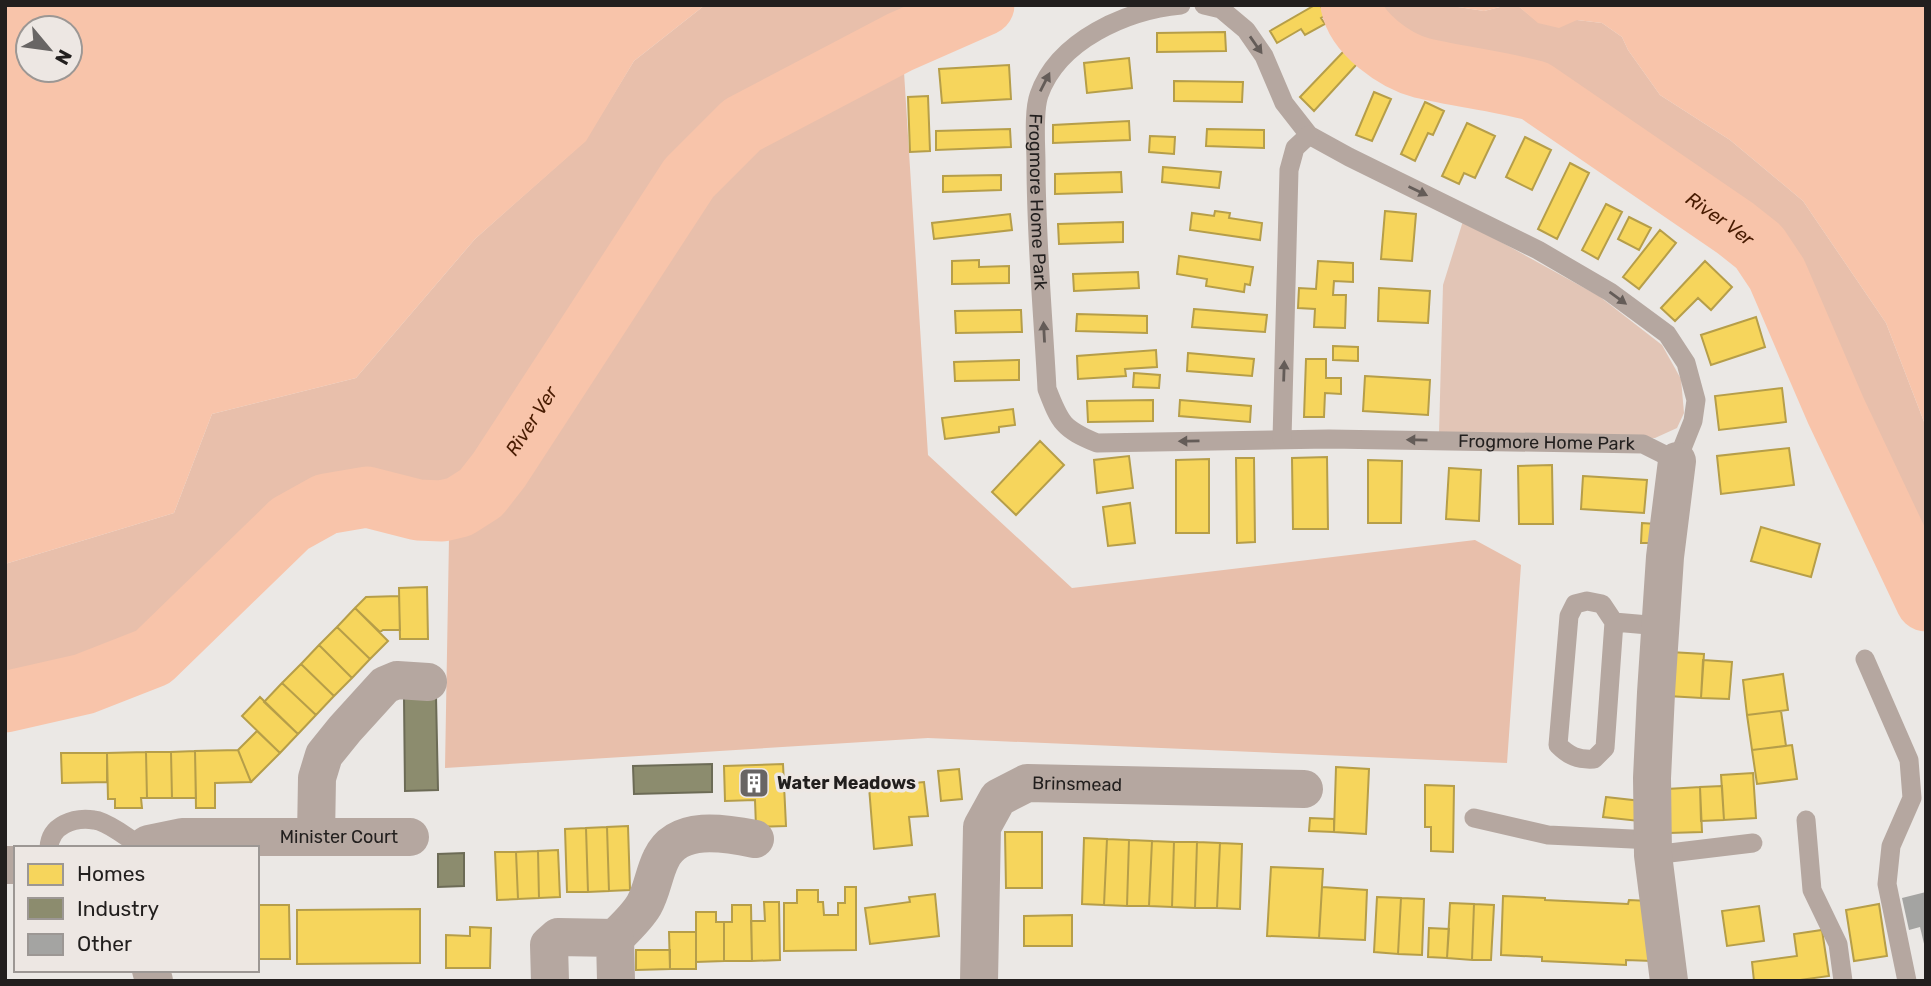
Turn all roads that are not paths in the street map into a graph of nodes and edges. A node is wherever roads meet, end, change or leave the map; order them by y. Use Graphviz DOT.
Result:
graph roads {
  1 [pos="1181,5"];
  2 [pos="1204,5"];
  3 [pos="1309,135"];
  4 [pos="1282,439"];
  5 [pos="1677,461"];
  6 [pos="1614,621"];
  7 [pos="1660,626"];
  8 [pos="1865,659"];
  9 [pos="428,682"];
  10 [pos="1304,789"];
  11 [pos="1474,818"];
  12 [pos="1806,820"];
  13 [pos="316,837"];
  14 [pos="410,837"];
  15 [pos="755,839"];
  16 [pos="1753,843"];
  17 [pos="49,846"];
  18 [pos="140,846"];
  19 [pos="146,846"];
  20 [pos="1653,847"];
  21 [pos="615,938"];
  22 [pos="550,981"];
  23 [pos="616,981"];
  24 [pos="979,981"];
  25 [pos="1669,981"];
  26 [pos="1843,981"];
  27 [pos="1907,981"];
  4 -- 1 [label="lane, Frogmore Home Park, one-way"];
  2 -- 3 [label="lane, one-way"];
  4 -- 3 [label="lane, one-way"];
  3 -- 5 [label="lane, one-way"];
  5 -- 4 [label="lane, Frogmore Home Park, one-way"];
  5 -- 7 [label="street"];
  6 -- 6 [label="lane"];
  6 -- 7 [label="lane"];
  7 -- 20 [label="street"];
  8 -- 27 [label="lane"];
  9 -- 13 [label="street"];
  10 -- 24 [label="street, Brinsmead"];
  11 -- 20 [label="lane"];
  12 -- 26 [label="lane"];
  13 -- 14 [label="street, Minister Court"];
  13 -- 19 [label="street, Minister Court"];
  15 -- 21 [label="street"];
  16 -- 20 [label="lane"];
  17 -- 18 [label="lane"];
  20 -- 25 [label="street"];
  21 -- 22 [label="street"];
  21 -- 23 [label="street"];
}
